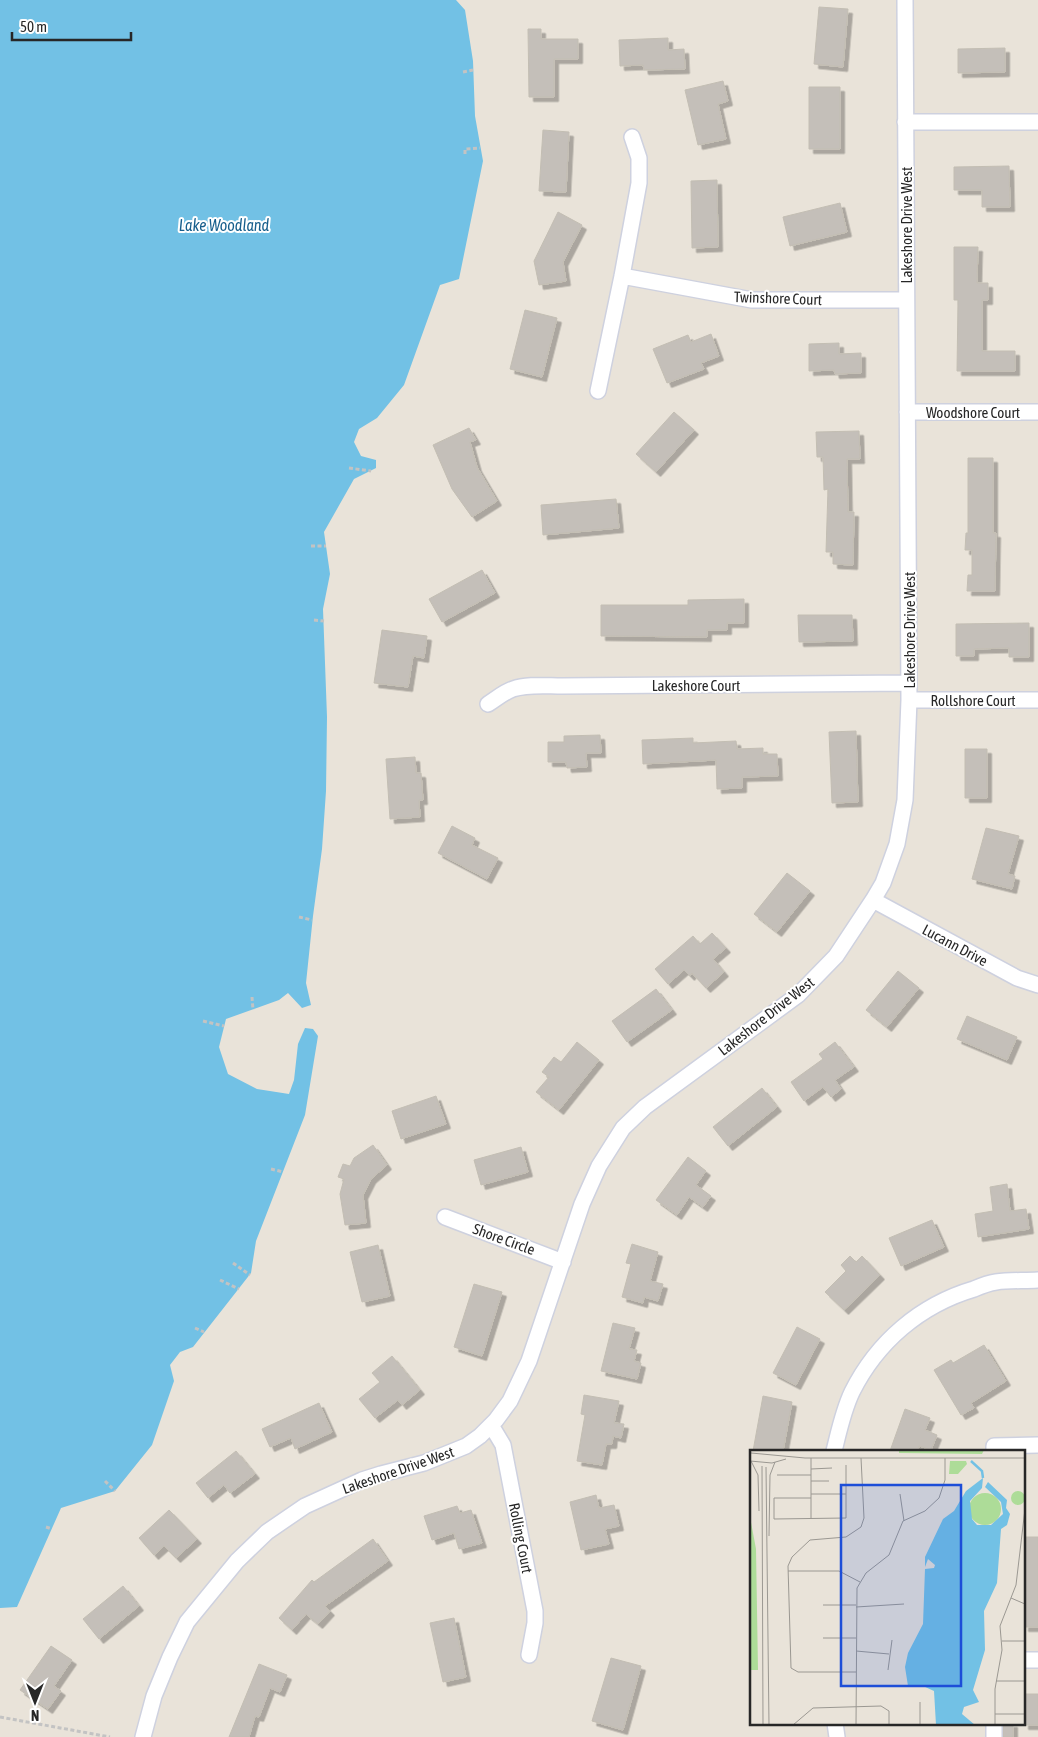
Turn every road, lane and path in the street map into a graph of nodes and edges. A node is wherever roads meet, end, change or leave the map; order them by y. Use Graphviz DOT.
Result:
graph roads {
  1 [pos="905,0"];
  2 [pos="473,70"];
  3 [pos="463,72"];
  4 [pos="906,122"];
  5 [pos="1038,122"];
  6 [pos="632,137"];
  7 [pos="480,148"];
  8 [pos="465,154"];
  9 [pos="622,276"];
  10 [pos="906,300"];
  11 [pos="598,391"];
  12 [pos="908,412"];
  13 [pos="1038,412"];
  14 [pos="349,468"];
  15 [pos="371,470"];
  16 [pos="312,546"];
  17 [pos="326,546"];
  18 [pos="314,620"];
  19 [pos="324,621"];
  20 [pos="909,683"];
  21 [pos="909,700"];
  22 [pos="1038,700"];
  23 [pos="488,704"];
  24 [pos="873,900"];
  25 [pos="299,917"];
  26 [pos="312,920"];
  27 [pos="1038,985"];
  28 [pos="252,997"];
  29 [pos="253,1010"];
  30 [pos="203,1021"];
  31 [pos="224,1026"];
  32 [pos="271,1170"];
  33 [pos="283,1172"];
  34 [pos="445,1217"];
  35 [pos="564,1262"];
  36 [pos="233,1263"];
  37 [pos="250,1275"];
  38 [pos="220,1280"];
  39 [pos="1038,1280"];
  40 [pos="239,1289"];
  41 [pos="195,1328"];
  42 [pos="204,1332"];
  43 [pos="491,1425"];
  44 [pos="1038,1445"];
  45 [pos="994,1448"];
  46 [pos="834,1450"];
  47 [pos="105,1481"];
  48 [pos="115,1491"];
  49 [pos="46,1527"];
  50 [pos="52,1529"];
  51 [pos="529,1655"];
  52 [pos="0,1717"];
  53 [pos="835,1724"];
  54 [pos="994,1724"];
  55 [pos="110,1737"];
  56 [pos="143,1737"];
  57 [pos="837,1737"];
  58 [pos="994,1737"];
  1 -- 4 [label="street, Lakeshore Drive West"];
  2 -- 3 [label="path"];
  4 -- 5 [label="street"];
  4 -- 10 [label="street, Lakeshore Drive West"];
  6 -- 9 [label="street"];
  7 -- 8 [label="path"];
  9 -- 10 [label="street, Twinshore Court"];
  9 -- 11 [label="street"];
  10 -- 12 [label="street, Lakeshore Drive West"];
  12 -- 13 [label="street, Woodshore Court"];
  12 -- 20 [label="street, Lakeshore Drive West"];
  14 -- 15 [label="path"];
  16 -- 17 [label="path"];
  18 -- 19 [label="path"];
  20 -- 21 [label="street, Lakeshore Drive West"];
  20 -- 23 [label="street, Lakeshore Court"];
  21 -- 22 [label="street, Rollshore Court"];
  21 -- 24 [label="street, Lakeshore Drive West"];
  24 -- 27 [label="street, Lucann Drive"];
  24 -- 35 [label="street, Lakeshore Drive West"];
  25 -- 26 [label="path"];
  28 -- 29 [label="path"];
  30 -- 31 [label="path"];
  32 -- 33 [label="path"];
  34 -- 35 [label="street, Shore Circle"];
  35 -- 43 [label="street, Lakeshore Drive West"];
  36 -- 37 [label="path"];
  38 -- 40 [label="path"];
  39 -- 46 [label="street"];
  41 -- 42 [label="path"];
  43 -- 51 [label="street, Rolling Court"];
  43 -- 56 [label="street, Lakeshore Drive West"];
  44 -- 45 [label="street"];
  47 -- 48 [label="path"];
  49 -- 50 [label="path"];
  52 -- 55 [label="path"];
  53 -- 57 [label="street"];
  54 -- 58 [label="street"];
}
